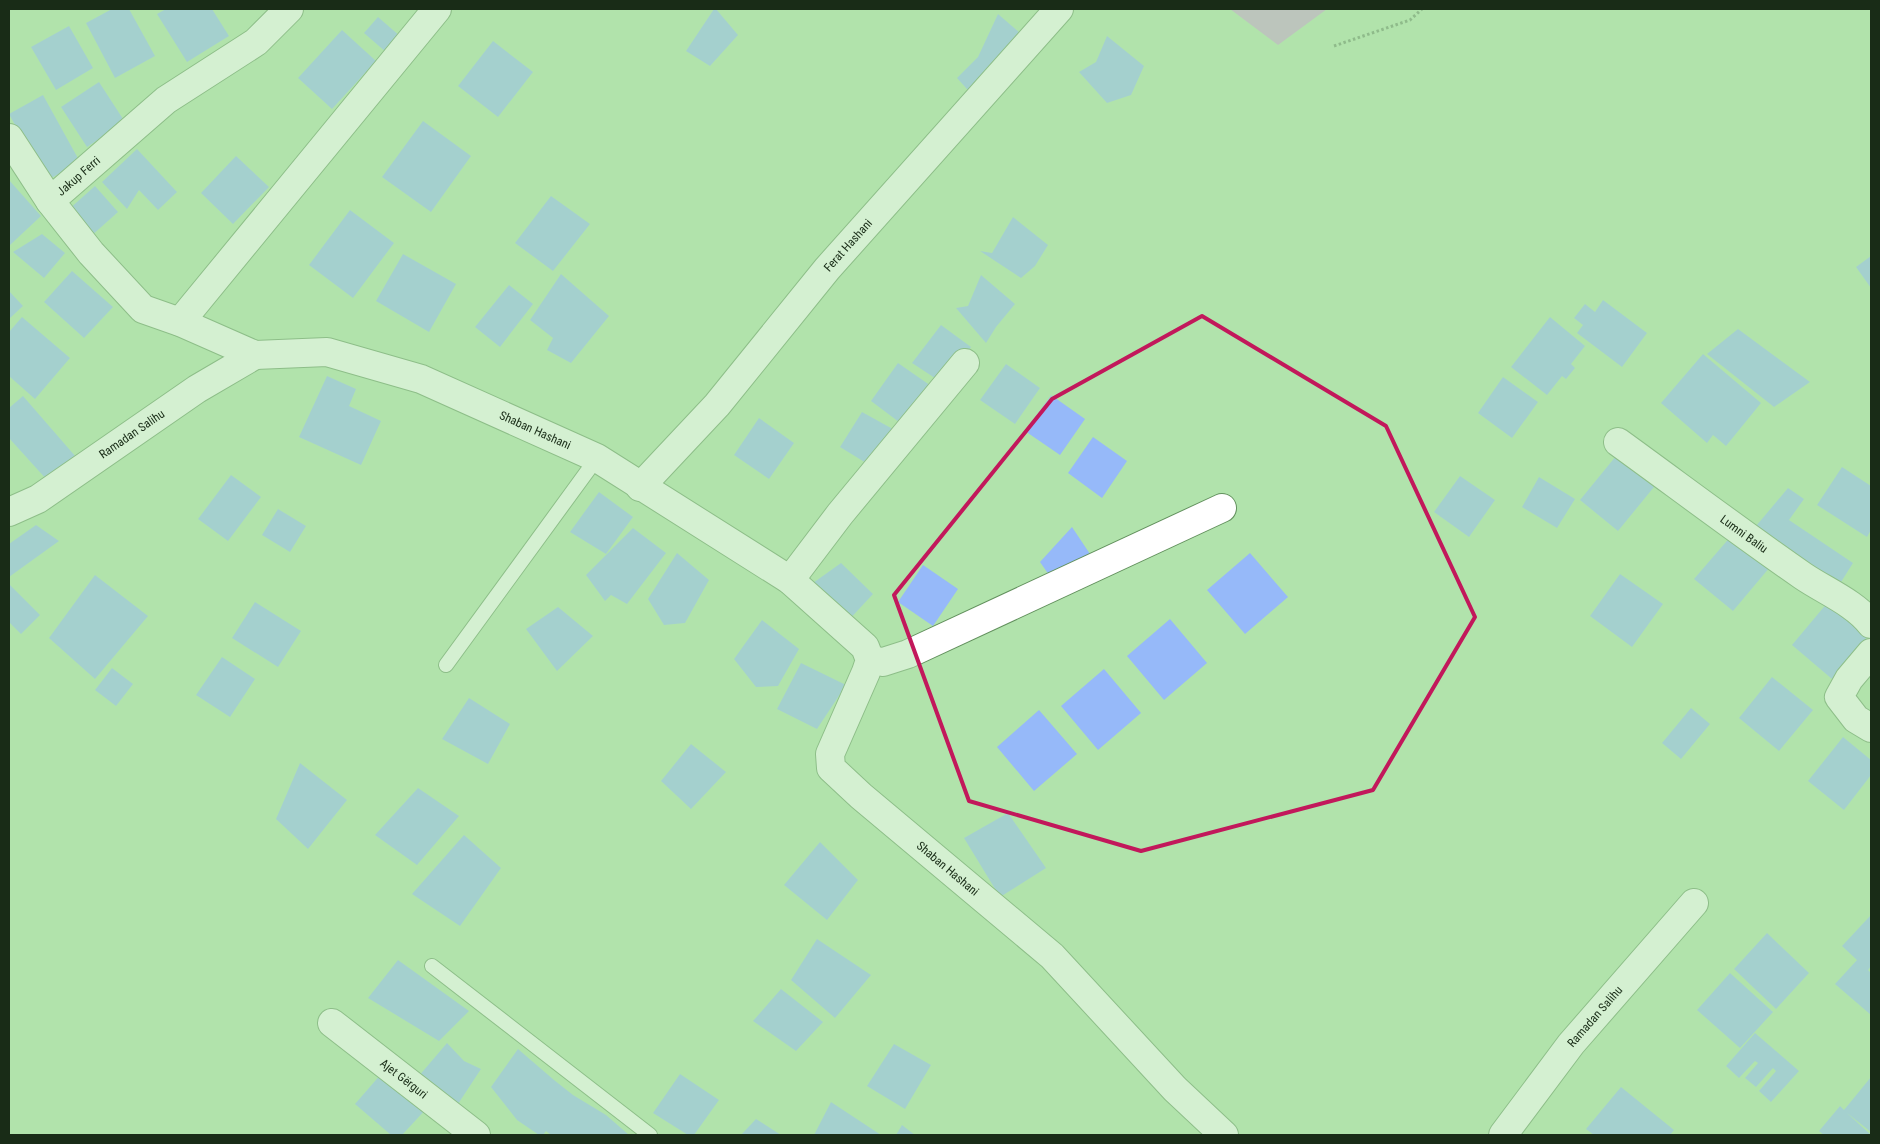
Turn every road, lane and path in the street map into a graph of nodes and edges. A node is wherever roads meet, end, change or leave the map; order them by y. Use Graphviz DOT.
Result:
graph roads {
  1 [pos="289,9"];
  2 [pos="437,9"];
  3 [pos="1059,9"];
  4 [pos="1422,9"];
  5 [pos="1334,46"];
  6 [pos="9,138"];
  7 [pos="50,202"];
  8 [pos="180,322"];
  9 [pos="255,356"];
  10 [pos="965,363"];
  11 [pos="1618,442"];
  12 [pos="597,458"];
  13 [pos="640,486"];
  14 [pos="1222,508"];
  15 [pos="9,512"];
  16 [pos="790,580"];
  17 [pos="1871,624"];
  18 [pos="1871,652"];
  19 [pos="870,660"];
  20 [pos="446,665"];
  21 [pos="1871,728"];
  22 [pos="1694,903"];
  23 [pos="432,966"];
  24 [pos="332,1023"];
  25 [pos="476,1135"];
  26 [pos="650,1135"];
  27 [pos="1224,1135"];
  28 [pos="1503,1135"];
  1 -- 7 [label="street, Jakup Ferri"];
  2 -- 8 [label="street"];
  3 -- 13 [label="street, Ferat Hashani"];
  4 -- 5 [label="path"];
  6 -- 7 [label="street"];
  7 -- 8 [label="street, Jakup Ferri"];
  8 -- 9 [label="street, Jakup Ferri"];
  9 -- 12 [label="street, Shaban Hashani"];
  9 -- 15 [label="street, Ramadan Salihu"];
  10 -- 16 [label="street"];
  11 -- 17 [label="street, Lumni Baliu"];
  12 -- 13 [label="street, Shaban Hashani"];
  12 -- 20 [label="lane"];
  13 -- 16 [label="street, Shaban Hashani"];
  14 -- 19 [label="street"];
  16 -- 19 [label="street, Shaban Hashani"];
  18 -- 21 [label="street"];
  19 -- 27 [label="street, Shaban Hashani"];
  22 -- 28 [label="street, Ramadan Salihu"];
  23 -- 26 [label="lane"];
  24 -- 25 [label="street, Ajet Gërguri"];
}
